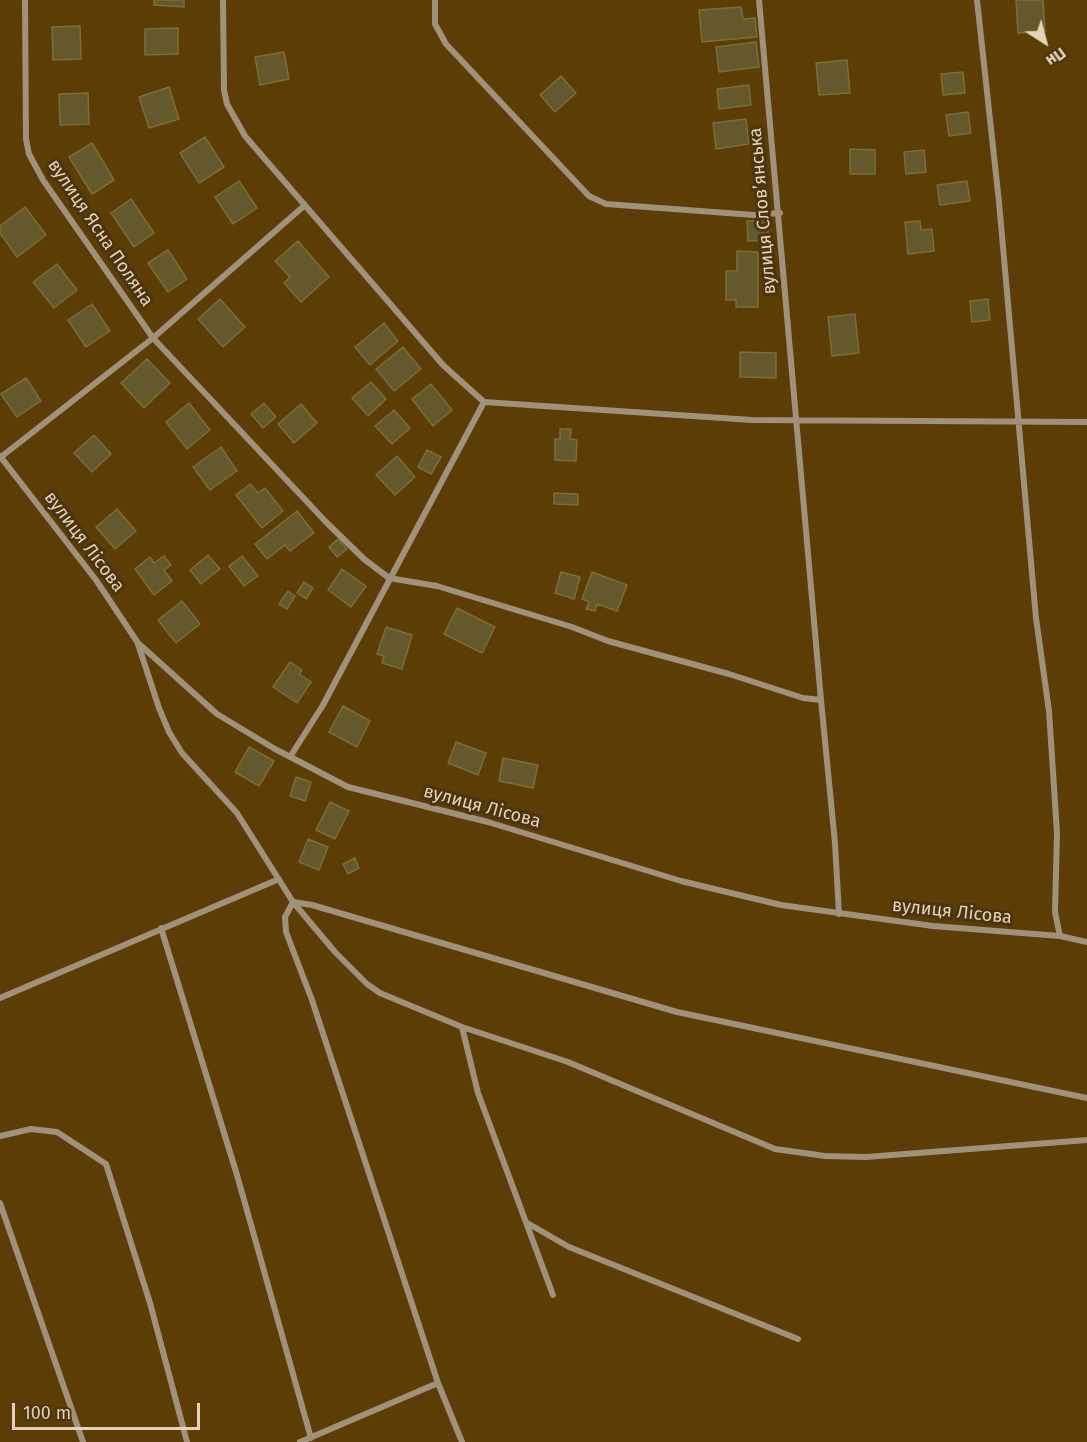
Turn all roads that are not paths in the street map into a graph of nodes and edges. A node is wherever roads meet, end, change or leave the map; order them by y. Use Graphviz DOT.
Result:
graph roads {
  1 [pos="25,0"];
  2 [pos="222,0"];
  3 [pos="435,0"];
  4 [pos="759,0"];
  5 [pos="977,0"];
  6 [pos="305,205"];
  7 [pos="780,213"];
  8 [pos="153,338"];
  9 [pos="484,402"];
  10 [pos="796,420"];
  11 [pos="1018,422"];
  12 [pos="1087,422"];
  13 [pos="0,457"];
  14 [pos="389,578"];
  15 [pos="138,643"];
  16 [pos="821,700"];
  17 [pos="290,757"];
  18 [pos="279,879"];
  19 [pos="293,902"];
  20 [pos="839,914"];
  21 [pos="161,928"];
  22 [pos="1060,936"];
  23 [pos="1087,942"];
  24 [pos="0,998"];
  25 [pos="462,1027"];
  26 [pos="1087,1098"];
  27 [pos="0,1136"];
  28 [pos="1087,1140"];
  29 [pos="0,1203"];
  30 [pos="529,1224"];
  31 [pos="553,1294"];
  32 [pos="798,1339"];
  33 [pos="438,1383"];
  34 [pos="311,1438"];
  35 [pos="83,1442"];
  36 [pos="187,1442"];
  37 [pos="300,1442"];
  38 [pos="462,1442"];
  1 -- 8 [label="street, вулиця Ясна Поляна"];
  2 -- 6 [label="street"];
  3 -- 7 [label="street"];
  4 -- 7 [label="street, вулиця Словʼянська"];
  5 -- 11 [label="street"];
  6 -- 8 [label="street"];
  6 -- 9 [label="street"];
  7 -- 10 [label="street, вулиця Словʼянська"];
  8 -- 13 [label="street"];
  8 -- 14 [label="street, вулиця Ясна Поляна"];
  9 -- 10 [label="street"];
  9 -- 14 [label="street"];
  10 -- 11 [label="street"];
  10 -- 16 [label="street, вулиця Словʼянська"];
  11 -- 12 [label="street"];
  11 -- 22 [label="street"];
  13 -- 15 [label="street, вулиця Лісова"];
  14 -- 16 [label="street"];
  14 -- 17 [label="street"];
  15 -- 17 [label="street, вулиця Лісова"];
  15 -- 18 [label="street"];
  16 -- 20 [label="street, вулиця Словʼянська"];
  17 -- 20 [label="street, вулиця Лісова"];
  18 -- 19 [label="street"];
  18 -- 21 [label="street"];
  19 -- 25 [label="street"];
  19 -- 26 [label="street"];
  19 -- 33 [label="street"];
  20 -- 22 [label="street, вулиця Лісова"];
  21 -- 24 [label="street"];
  21 -- 34 [label="street"];
  22 -- 23 [label="street, вулиця Лісова"];
  25 -- 28 [label="street"];
  25 -- 30 [label="street"];
  27 -- 36 [label="street"];
  29 -- 35 [label="street"];
  30 -- 31 [label="street"];
  30 -- 32 [label="street"];
  33 -- 34 [label="street"];
  33 -- 38 [label="street"];
  34 -- 37 [label="street"];
}
